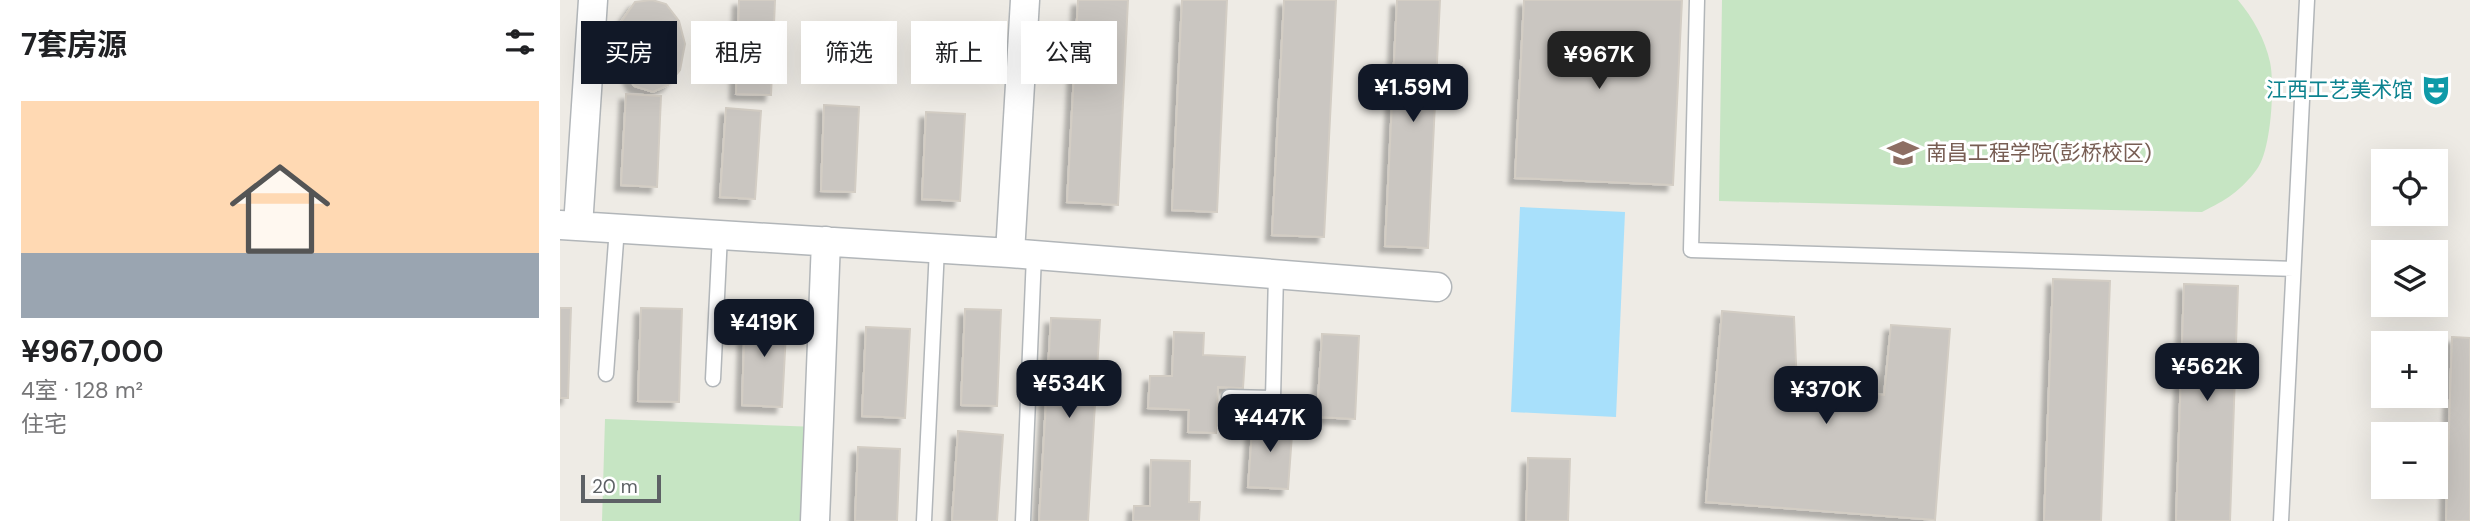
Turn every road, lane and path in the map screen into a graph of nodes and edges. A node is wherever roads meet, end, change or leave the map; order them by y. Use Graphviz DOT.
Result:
graph roads {
  1 [pos="593,0"];
  2 [pos="1025,0"];
  3 [pos="1696,0"];
  4 [pos="2307,0"];
  5 [pos="569,225"];
  6 [pos="617,228"];
  7 [pos="720,235"];
  8 [pos="826,241"];
  9 [pos="937,248"];
  10 [pos="1022,254"];
  11 [pos="2293,269"];
  12 [pos="1276,274"];
  13 [pos="1437,287"];
  14 [pos="606,374"];
  15 [pos="713,379"];
  16 [pos="1229,397"];
  17 [pos="815,521"];
  18 [pos="924,521"];
  19 [pos="1023,521"];
  20 [pos="2281,521"];
  1 -- 5 [label="street"];
  2 -- 10 [label="street"];
  3 -- 11 [label="lane"];
  4 -- 11 [label="lane"];
  5 -- 6 [label="street"];
  6 -- 7 [label="street"];
  6 -- 14 [label="lane"];
  7 -- 8 [label="street"];
  7 -- 15 [label="lane"];
  8 -- 9 [label="street"];
  8 -- 17 [label="street"];
  9 -- 10 [label="street"];
  9 -- 18 [label="lane"];
  10 -- 12 [label="street"];
  10 -- 19 [label="lane"];
  11 -- 20 [label="lane"];
  12 -- 13 [label="street"];
  12 -- 16 [label="lane"];
}
